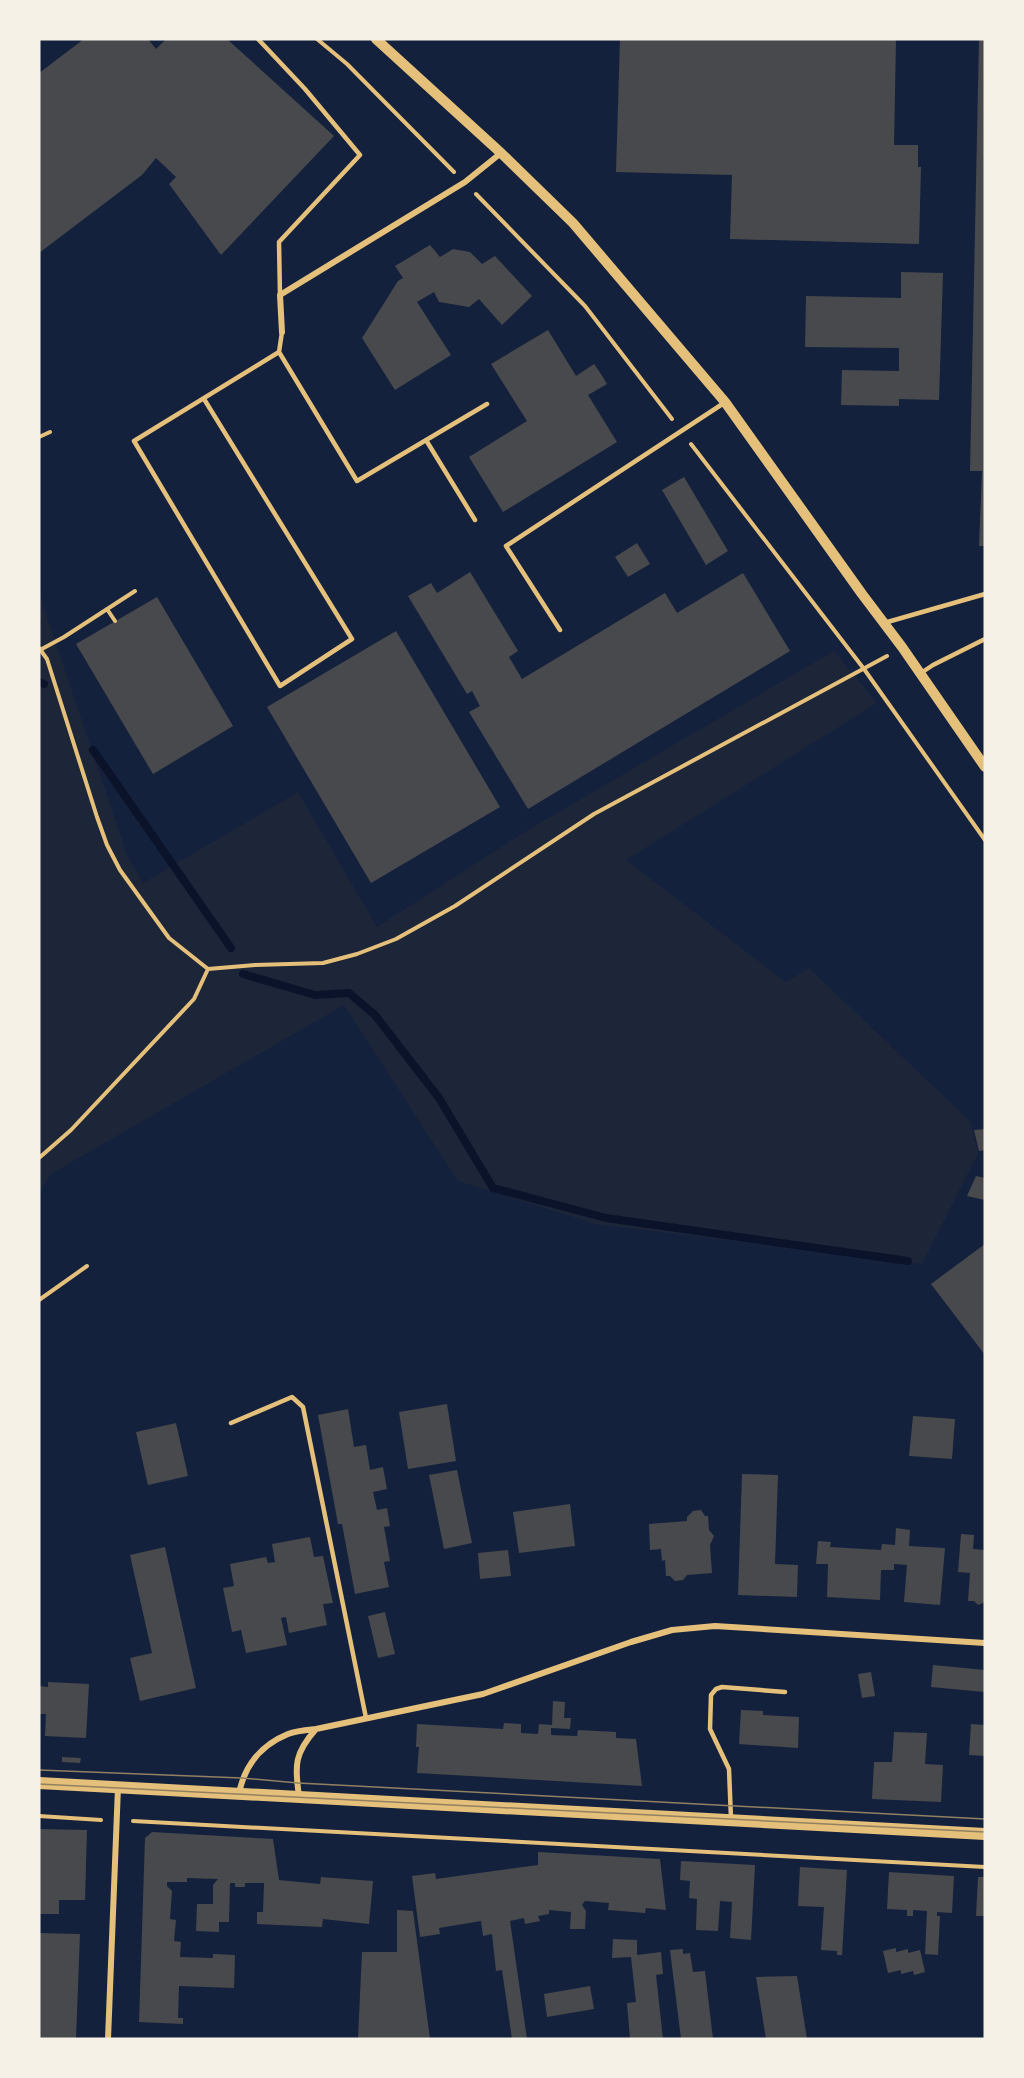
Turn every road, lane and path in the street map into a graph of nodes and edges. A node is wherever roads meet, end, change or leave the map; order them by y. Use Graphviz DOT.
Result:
graph roads {
  1 [pos="258,39"];
  2 [pos="376,39"];
  3 [pos="501,153"];
  4 [pos="280,295"];
  5 [pos="282,332"];
  6 [pos="279,352"];
  7 [pos="204,399"];
  8 [pos="725,402"];
  9 [pos="487,404"];
  10 [pos="50,432"];
  11 [pos="39,437"];
  12 [pos="426,440"];
  13 [pos="475,520"];
  14 [pos="135,591"];
  15 [pos="985,594"];
  16 [pos="107,609"];
  17 [pos="115,621"];
  18 [pos="884,623"];
  19 [pos="561,630"];
  20 [pos="985,639"];
  21 [pos="902,647"];
  22 [pos="40,649"];
  23 [pos="920,674"];
  24 [pos="985,767"];
  25 [pos="208,969"];
  26 [pos="39,1158"];
  27 [pos="87,1266"];
  28 [pos="39,1300"];
  29 [pos="231,1423"];
  30 [pos="985,1643"];
  31 [pos="785,1692"];
  32 [pos="366,1718"];
  33 [pos="316,1729"];
  34 [pos="39,1783"];
  35 [pos="118,1786"];
  36 [pos="239,1794"];
  37 [pos="299,1797"];
  38 [pos="39,1816"];
  39 [pos="730,1819"];
  40 [pos="118,1820"];
  41 [pos="985,1834"];
  42 [pos="985,1867"];
  43 [pos="108,2039"];
  1 -- 4 [label="lane"];
  2 -- 3 [label="street"];
  3 -- 4 [label="street"];
  3 -- 8 [label="street"];
  4 -- 5 [label="street"];
  5 -- 6 [label="lane"];
  6 -- 7 [label="lane"];
  6 -- 12 [label="lane"];
  7 -- 7 [label="lane"];
  8 -- 18 [label="street"];
  8 -- 19 [label="lane"];
  9 -- 12 [label="lane"];
  10 -- 11 [label="path"];
  12 -- 13 [label="lane"];
  14 -- 16 [label="path"];
  15 -- 18 [label="lane"];
  16 -- 17 [label="path"];
  16 -- 22 [label="path"];
  18 -- 21 [label="street"];
  20 -- 23 [label="lane"];
  21 -- 23 [label="street"];
  21 -- 25 [label="path"];
  22 -- 25 [label="path"];
  23 -- 24 [label="street"];
  25 -- 26 [label="path"];
  27 -- 28 [label="path"];
  29 -- 32 [label="lane"];
  30 -- 32 [label="street"];
  31 -- 39 [label="lane"];
  32 -- 33 [label="street"];
  33 -- 36 [label="street"];
  33 -- 37 [label="street"];
  34 -- 35 [label="main road"];
  35 -- 36 [label="main road"];
  35 -- 40 [label="street"];
  36 -- 37 [label="main road"];
  37 -- 39 [label="main road"];
  38 -- 40 [label="path"];
  39 -- 41 [label="main road"];
  40 -- 42 [label="path"];
  40 -- 43 [label="street"];
}
